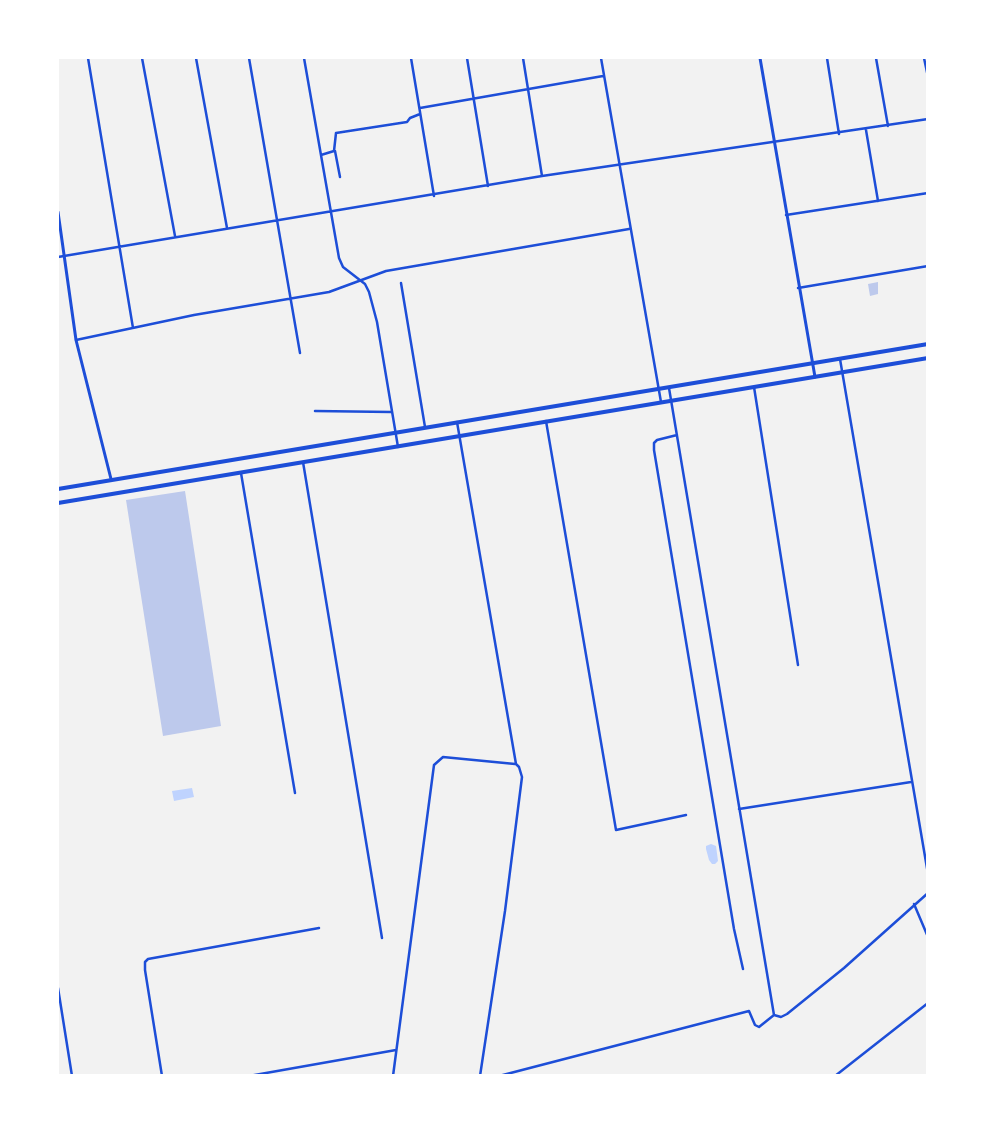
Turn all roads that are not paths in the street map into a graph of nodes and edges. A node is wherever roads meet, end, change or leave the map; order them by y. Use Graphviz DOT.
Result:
graph roads {
  1 [pos="88,58"];
  2 [pos="142,58"];
  3 [pos="196,58"];
  4 [pos="250,58"];
  5 [pos="304,58"];
  6 [pos="412,58"];
  7 [pos="467,58"];
  8 [pos="523,58"];
  9 [pos="601,58"];
  10 [pos="760,58"];
  11 [pos="826,58"];
  12 [pos="876,58"];
  13 [pos="924,58"];
  14 [pos="604,76"];
  15 [pos="928,77"];
  16 [pos="528,89"];
  17 [pos="474,98"];
  18 [pos="420,108"];
  19 [pos="421,114"];
  20 [pos="928,119"];
  21 [pos="888,126"];
  22 [pos="866,130"];
  23 [pos="839,134"];
  24 [pos="774,143"];
  25 [pos="334,151"];
  26 [pos="321,155"];
  27 [pos="618,164"];
  28 [pos="542,176"];
  29 [pos="340,177"];
  30 [pos="488,186"];
  31 [pos="928,193"];
  32 [pos="434,196"];
  33 [pos="878,201"];
  34 [pos="58,212"];
  35 [pos="330,212"];
  36 [pos="786,215"];
  37 [pos="277,221"];
  38 [pos="227,228"];
  39 [pos="629,229"];
  40 [pos="175,236"];
  41 [pos="119,246"];
  42 [pos="65,256"];
  43 [pos="58,257"];
  44 [pos="928,266"];
  45 [pos="361,281"];
  46 [pos="401,283"];
  47 [pos="798,288"];
  48 [pos="291,300"];
  49 [pos="133,328"];
  50 [pos="76,340"];
  51 [pos="928,344"];
  52 [pos="300,353"];
  53 [pos="928,358"];
  54 [pos="840,359"];
  55 [pos="813,362"];
  56 [pos="842,372"];
  57 [pos="815,377"];
  58 [pos="754,387"];
  59 [pos="669,388"];
  60 [pos="658,389"];
  61 [pos="672,400"];
  62 [pos="661,402"];
  63 [pos="315,411"];
  64 [pos="392,412"];
  65 [pos="546,421"];
  66 [pos="457,422"];
  67 [pos="425,427"];
  68 [pos="395,432"];
  69 [pos="677,435"];
  70 [pos="461,436"];
  71 [pos="398,447"];
  72 [pos="303,462"];
  73 [pos="241,471"];
  74 [pos="111,479"];
  75 [pos="58,489"];
  76 [pos="58,503"];
  77 [pos="798,665"];
  78 [pos="516,764"];
  79 [pos="911,782"];
  80 [pos="295,793"];
  81 [pos="739,809"];
  82 [pos="686,815"];
  83 [pos="928,874"];
  84 [pos="928,893"];
  85 [pos="914,904"];
  86 [pos="319,928"];
  87 [pos="928,937"];
  88 [pos="382,938"];
  89 [pos="743,969"];
  90 [pos="58,988"];
  91 [pos="928,1003"];
  92 [pos="774,1015"];
  93 [pos="396,1050"];
  94 [pos="72,1076"];
  95 [pos="162,1076"];
  96 [pos="249,1076"];
  97 [pos="393,1076"];
  98 [pos="480,1076"];
  99 [pos="499,1076"];
  100 [pos="835,1076"];
  1 -- 41 [label="street"];
  2 -- 40 [label="street"];
  3 -- 38 [label="street"];
  4 -- 37 [label="street"];
  5 -- 26 [label="street"];
  6 -- 18 [label="street"];
  7 -- 17 [label="street"];
  8 -- 16 [label="street"];
  9 -- 14 [label="street"];
  10 -- 24 [label="street"];
  11 -- 23 [label="street"];
  12 -- 21 [label="street"];
  13 -- 15 [label="street"];
  14 -- 16 [label="street"];
  14 -- 27 [label="street"];
  16 -- 17 [label="street"];
  16 -- 28 [label="street"];
  17 -- 18 [label="street"];
  17 -- 30 [label="street"];
  18 -- 19 [label="street"];
  19 -- 25 [label="street"];
  19 -- 32 [label="street"];
  20 -- 21 [label="street"];
  21 -- 22 [label="street"];
  22 -- 23 [label="street"];
  22 -- 33 [label="street"];
  23 -- 24 [label="street"];
  24 -- 27 [label="street"];
  24 -- 36 [label="street"];
  25 -- 26 [label="street"];
  25 -- 29 [label="street"];
  26 -- 35 [label="street"];
  27 -- 28 [label="street"];
  27 -- 39 [label="street"];
  28 -- 30 [label="street"];
  30 -- 32 [label="street"];
  31 -- 33 [label="street"];
  32 -- 35 [label="street"];
  33 -- 36 [label="street"];
  34 -- 42 [label="street"];
  35 -- 37 [label="street"];
  35 -- 45 [label="street"];
  36 -- 47 [label="street"];
  37 -- 38 [label="street"];
  37 -- 48 [label="street"];
  38 -- 40 [label="street"];
  39 -- 45 [label="street"];
  39 -- 60 [label="street"];
  40 -- 41 [label="street"];
  41 -- 42 [label="street"];
  41 -- 49 [label="street"];
  42 -- 43 [label="street"];
  42 -- 50 [label="street"];
  44 -- 47 [label="street"];
  45 -- 48 [label="street"];
  45 -- 64 [label="street"];
  46 -- 67 [label="street"];
  47 -- 55 [label="street"];
  48 -- 49 [label="street"];
  48 -- 52 [label="street"];
  49 -- 50 [label="street"];
  50 -- 74 [label="street"];
  51 -- 54 [label="highway"];
  53 -- 56 [label="highway"];
  54 -- 55 [label="highway"];
  54 -- 56 [label="street"];
  55 -- 57 [label="street"];
  55 -- 59 [label="highway"];
  56 -- 57 [label="highway"];
  56 -- 79 [label="street"];
  57 -- 58 [label="highway"];
  58 -- 61 [label="highway"];
  58 -- 77 [label="street"];
  59 -- 60 [label="highway"];
  59 -- 61 [label="street"];
  60 -- 62 [label="street"];
  60 -- 66 [label="highway"];
  61 -- 62 [label="highway"];
  61 -- 69 [label="street"];
  62 -- 65 [label="highway"];
  63 -- 64 [label="street"];
  64 -- 68 [label="street"];
  65 -- 70 [label="highway"];
  65 -- 82 [label="street"];
  66 -- 67 [label="highway"];
  66 -- 70 [label="street"];
  67 -- 68 [label="highway"];
  68 -- 71 [label="street"];
  68 -- 74 [label="highway"];
  69 -- 81 [label="street"];
  69 -- 89 [label="street"];
  70 -- 71 [label="highway"];
  70 -- 78 [label="street"];
  71 -- 72 [label="highway"];
  72 -- 73 [label="highway"];
  72 -- 88 [label="street"];
  73 -- 76 [label="highway"];
  73 -- 80 [label="street"];
  74 -- 75 [label="highway"];
  78 -- 93 [label="street"];
  78 -- 98 [label="street"];
  79 -- 81 [label="street"];
  79 -- 83 [label="street"];
  81 -- 92 [label="street"];
  84 -- 85 [label="street"];
  85 -- 87 [label="street"];
  85 -- 92 [label="street"];
  86 -- 95 [label="street"];
  90 -- 94 [label="street"];
  91 -- 100 [label="street"];
  92 -- 99 [label="street"];
  93 -- 96 [label="street"];
  93 -- 97 [label="street"];
}
